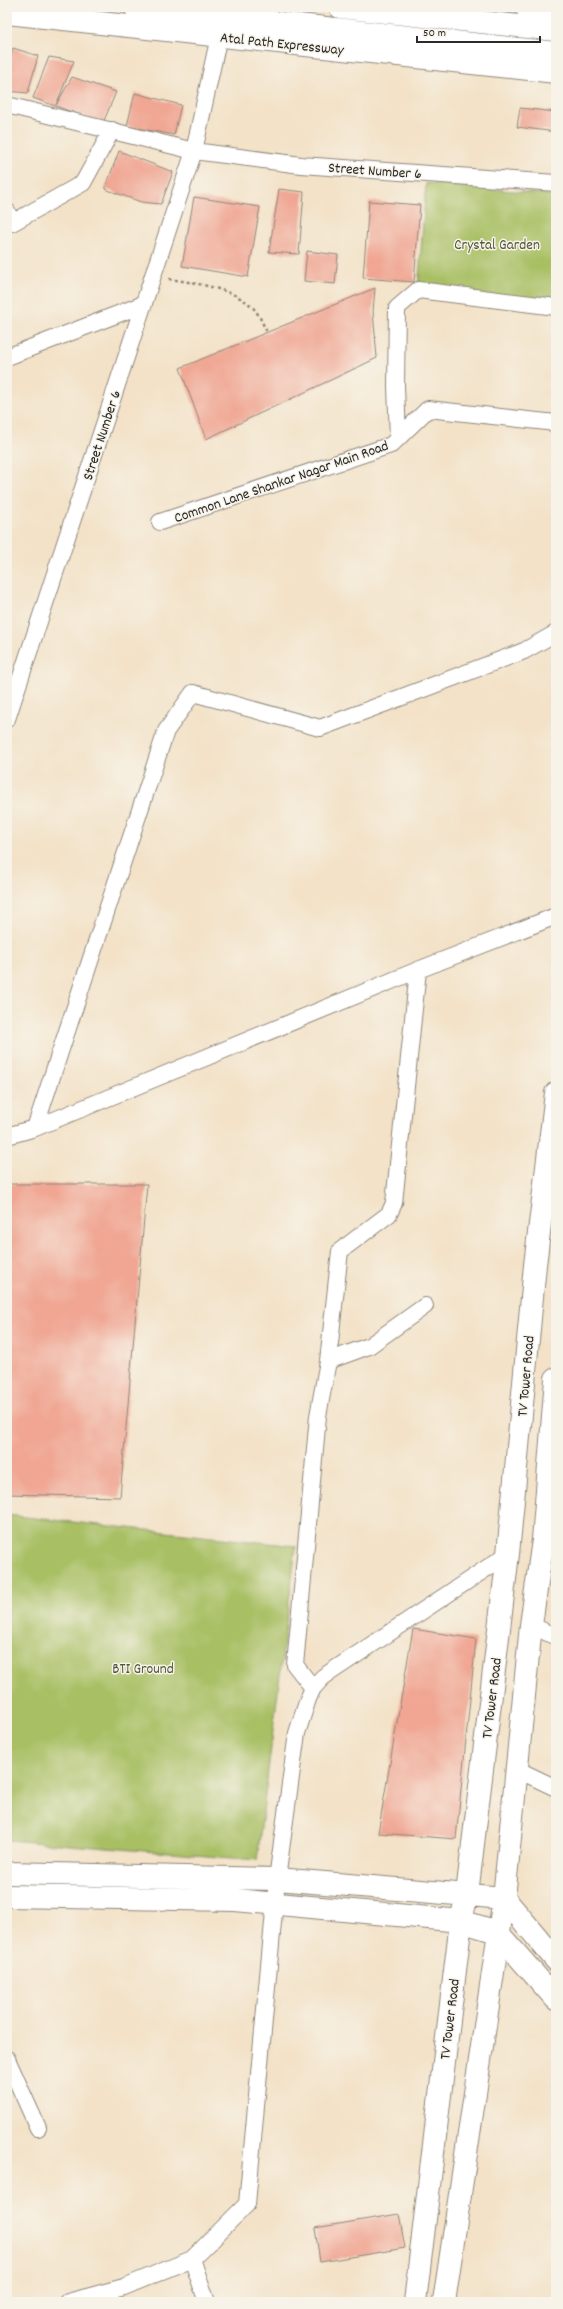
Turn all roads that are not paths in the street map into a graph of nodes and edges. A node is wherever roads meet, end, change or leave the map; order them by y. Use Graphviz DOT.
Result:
graph roads {
  1 [pos="135,7"];
  2 [pos="340,7"];
  3 [pos="526,7"];
  4 [pos="556,10"];
  5 [pos="7,14"];
  6 [pos="556,30"];
  7 [pos="219,36"];
  8 [pos="556,53"];
  9 [pos="556,72"];
  10 [pos="7,105"];
  11 [pos="112,130"];
  12 [pos="194,151"];
  13 [pos="556,183"];
  14 [pos="7,212"];
  15 [pos="144,304"];
  16 [pos="556,307"];
  17 [pos="7,357"];
  18 [pos="556,423"];
  19 [pos="398,438"];
  20 [pos="160,522"];
  21 [pos="556,633"];
  22 [pos="7,719"];
  23 [pos="556,916"];
  24 [pos="418,970"];
  25 [pos="556,1093"];
  26 [pos="35,1128"];
  27 [pos="7,1136"];
  28 [pos="425,1306"];
  29 [pos="328,1361"];
  30 [pos="556,1379"];
  31 [pos="508,1554"];
  32 [pos="531,1625"];
  33 [pos="556,1637"];
  34 [pos="313,1688"];
  35 [pos="516,1769"];
  36 [pos="556,1788"];
  37 [pos="7,1872"];
  38 [pos="101,1874"];
  39 [pos="277,1879"];
  40 [pos="467,1894"];
  41 [pos="7,1896"];
  42 [pos="504,1898"];
  43 [pos="100,1899"];
  44 [pos="274,1902"];
  45 [pos="461,1921"];
  46 [pos="497,1932"];
  47 [pos="556,1960"];
  48 [pos="556,1999"];
  49 [pos="7,2059"];
  50 [pos="38,2128"];
  51 [pos="192,2259"];
  52 [pos="68,2302"];
  53 [pos="207,2302"];
  54 [pos="415,2302"];
  55 [pos="444,2302"];
  1 -- 8 [label="main road"];
  2 -- 6 [label="main road"];
  3 -- 4 [label="main road"];
  5 -- 7 [label="main road, Atal Path Expressway"];
  7 -- 9 [label="main road, Atal Path Expressway"];
  7 -- 12 [label="street"];
  10 -- 11 [label="street, Street Number 6"];
  11 -- 12 [label="street, Street Number 6"];
  11 -- 14 [label="street"];
  12 -- 13 [label="street, Street Number 6"];
  12 -- 15 [label="street, Street Number 6"];
  15 -- 17 [label="street"];
  15 -- 22 [label="street, Street Number 6"];
  16 -- 19 [label="street"];
  18 -- 19 [label="street, Common Lane Shankar Nagar Main Road"];
  19 -- 20 [label="street, Common Lane Shankar Nagar Main Road"];
  21 -- 26 [label="street"];
  23 -- 24 [label="street"];
  24 -- 26 [label="street"];
  24 -- 29 [label="street"];
  25 -- 31 [label="main road, TV Tower Road"];
  26 -- 27 [label="street"];
  28 -- 29 [label="street"];
  29 -- 34 [label="street"];
  30 -- 32 [label="main road, TV Tower Road"];
  31 -- 34 [label="street"];
  31 -- 40 [label="main road, TV Tower Road"];
  32 -- 33 [label="street"];
  32 -- 35 [label="main road, TV Tower Road"];
  34 -- 39 [label="street"];
  35 -- 36 [label="street"];
  35 -- 42 [label="main road, TV Tower Road"];
  37 -- 38 [label="main road"];
  38 -- 39 [label="main road"];
  38 -- 43 [label="main road"];
  39 -- 40 [label="main road"];
  39 -- 44 [label="street"];
  40 -- 42 [label="main road"];
  40 -- 45 [label="main road, TV Tower Road"];
  41 -- 43 [label="main road"];
  42 -- 46 [label="main road, TV Tower Road"];
  42 -- 47 [label="main road"];
  43 -- 44 [label="main road"];
  44 -- 45 [label="main road"];
  44 -- 51 [label="street"];
  45 -- 46 [label="main road"];
  45 -- 54 [label="main road, TV Tower Road"];
  46 -- 48 [label="main road"];
  46 -- 55 [label="main road, TV Tower Road"];
  49 -- 50 [label="street"];
  51 -- 52 [label="street"];
  51 -- 53 [label="street"];
}
